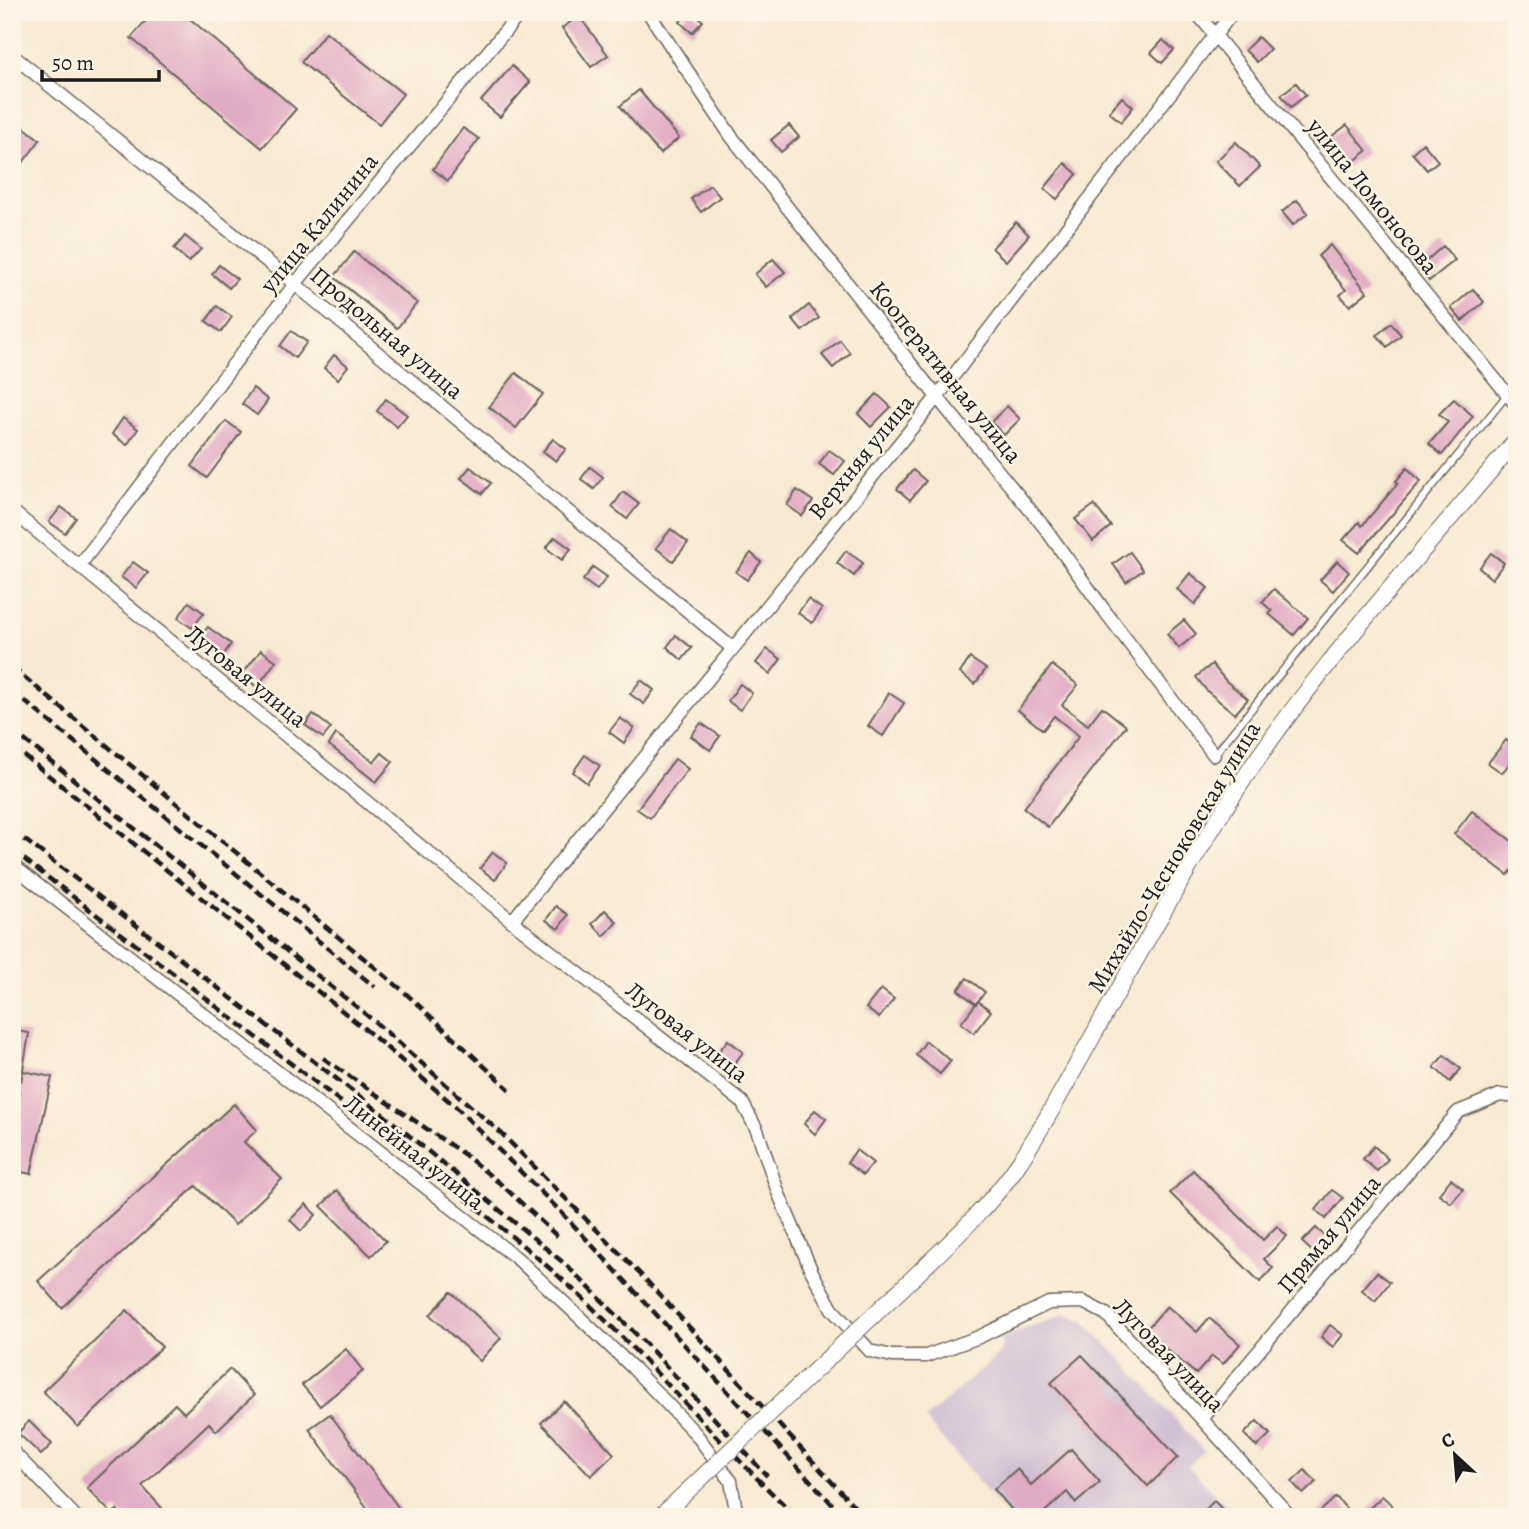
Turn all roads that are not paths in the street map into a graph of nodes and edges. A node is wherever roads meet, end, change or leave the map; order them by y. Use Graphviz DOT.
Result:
graph roads {
  1 [pos="521,12"];
  2 [pos="648,12"];
  3 [pos="1196,12"];
  4 [pos="1233,12"];
  5 [pos="1214,35"];
  6 [pos="12,55"];
  7 [pos="295,284"];
  8 [pos="1508,394"];
  9 [pos="937,397"];
  10 [pos="1517,406"];
  11 [pos="1517,439"];
  12 [pos="12,512"];
  13 [pos="79,566"];
  14 [pos="732,648"];
  15 [pos="1214,755"];
  16 [pos="12,865"];
  17 [pos="512,921"];
  18 [pos="1517,1097"];
  19 [pos="1203,1418"];
  20 [pos="12,1451"];
  21 [pos="76,1517"];
  22 [pos="660,1517"];
  23 [pos="737,1517"];
  24 [pos="1291,1517"];
  1 -- 7 [label="street, улица Калинина"];
  2 -- 9 [label="street, Кооперативная улица"];
  3 -- 5 [label="street, улица Ломоносова"];
  4 -- 5 [label="street, Верхняя улица"];
  5 -- 8 [label="street, улица Ломоносова"];
  5 -- 9 [label="street, Верхняя улица"];
  6 -- 7 [label="street, Продольная улица"];
  7 -- 13 [label="street, улица Калинина"];
  7 -- 14 [label="street, Продольная улица"];
  8 -- 10 [label="street, улица Ломоносова"];
  8 -- 15 [label="lane"];
  9 -- 14 [label="street, Верхняя улица"];
  9 -- 15 [label="street, Кооперативная улица"];
  11 -- 22 [label="street, Михайло-Чесноковская улица, bridge"];
  12 -- 13 [label="street, Луговая улица"];
  13 -- 17 [label="street, Луговая улица"];
  14 -- 17 [label="street, Верхняя улица"];
  16 -- 23 [label="street, Линейная улица"];
  17 -- 19 [label="street, Луговая улица"];
  18 -- 19 [label="street, Прямая улица"];
  19 -- 24 [label="street, Луговая улица"];
  20 -- 21 [label="street"];
}
